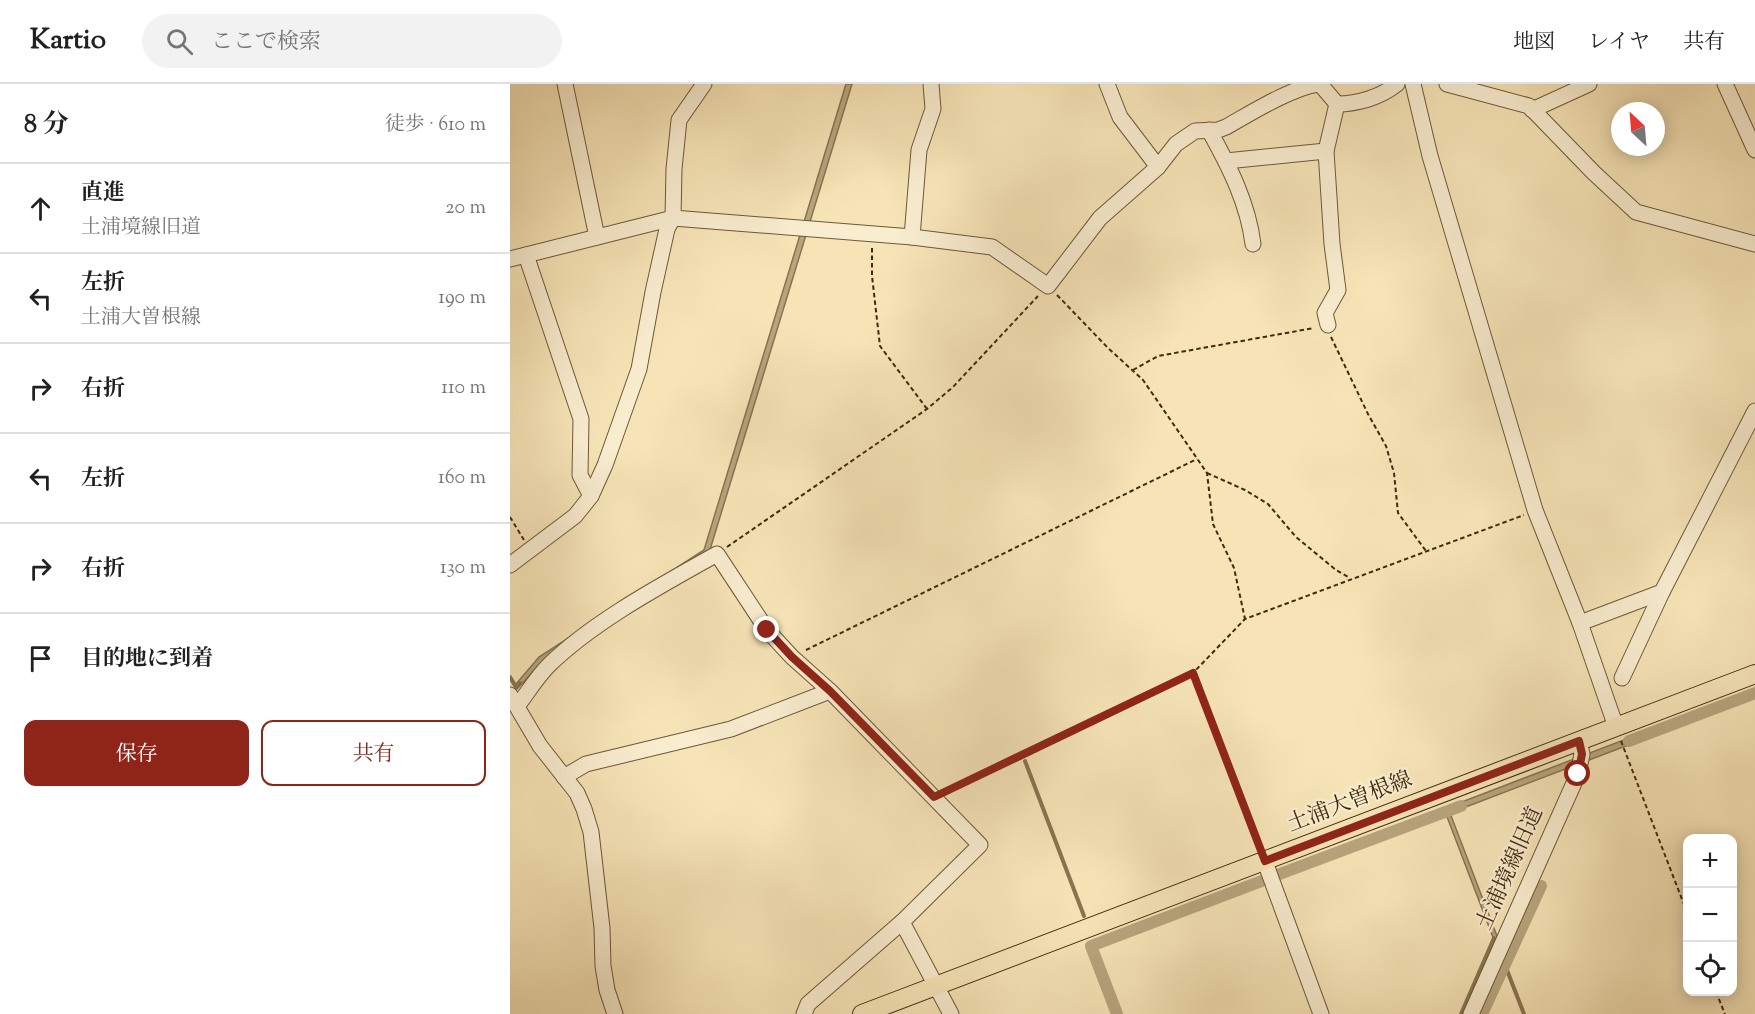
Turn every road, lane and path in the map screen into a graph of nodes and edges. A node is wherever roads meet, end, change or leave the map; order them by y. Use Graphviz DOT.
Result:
graph roads {
  1 [pos="565,84"];
  2 [pos="704,84"];
  3 [pos="935,84"];
  4 [pos="1107,84"];
  5 [pos="1319,84"];
  6 [pos="1397,84"];
  7 [pos="1413,84"];
  8 [pos="1447,84"];
  9 [pos="1589,84"];
  10 [pos="1725,84"];
  11 [pos="1337,104"];
  12 [pos="1532,110"];
  13 [pos="1209,130"];
  14 [pos="1755,150"];
  15 [pos="1326,151"];
  16 [pos="1226,161"];
  17 [pos="1158,167"];
  18 [pos="673,218"];
  19 [pos="872,234"];
  20 [pos="597,237"];
  21 [pos="912,237"];
  22 [pos="1253,244"];
  23 [pos="1755,244"];
  24 [pos="526,255"];
  25 [pos="510,259"];
  26 [pos="1048,286"];
  27 [pos="1328,325"];
  28 [pos="1132,370"];
  29 [pos="927,409"];
  30 [pos="1755,411"];
  31 [pos="1197,459"];
  32 [pos="1207,473"];
  33 [pos="591,496"];
  34 [pos="1535,510"];
  35 [pos="510,517"];
  36 [pos="530,550"];
  37 [pos="1426,551"];
  38 [pos="717,554"];
  39 [pos="510,565"];
  40 [pos="1352,579"];
  41 [pos="1658,593"];
  42 [pos="1245,619"];
  43 [pos="1580,623"];
  44 [pos="792,657"];
  45 [pos="1193,673"];
  46 [pos="1755,674"];
  47 [pos="1622,678"];
  48 [pos="830,691"];
  49 [pos="514,700"];
  50 [pos="1616,727"];
  51 [pos="1579,741"];
  52 [pos="564,777"];
  53 [pos="934,797"];
  54 [pos="1265,861"];
  55 [pos="1683,902"];
  56 [pos="902,922"];
  57 [pos="937,986"];
  58 [pos="1718,996"];
  59 [pos="615,1014"];
  60 [pos="804,1014"];
  61 [pos="862,1014"];
  62 [pos="951,1014"];
  63 [pos="1321,1014"];
  64 [pos="1471,1014"];
  65 [pos="1725,1014"];
  1 -- 20 [label="street"];
  2 -- 18 [label="street"];
  3 -- 21 [label="street"];
  4 -- 17 [label="street"];
  5 -- 11 [label="street"];
  5 -- 13 [label="street"];
  6 -- 11 [label="street"];
  7 -- 34 [label="street"];
  8 -- 12 [label="street"];
  9 -- 12 [label="street"];
  10 -- 14 [label="street"];
  11 -- 15 [label="street"];
  12 -- 23 [label="street"];
  13 -- 16 [label="street"];
  13 -- 17 [label="street"];
  15 -- 16 [label="street"];
  15 -- 27 [label="street"];
  16 -- 22 [label="street"];
  17 -- 26 [label="street"];
  18 -- 19 [label="street"];
  18 -- 20 [label="street"];
  18 -- 33 [label="street"];
  19 -- 21 [label="street"];
  19 -- 29 [label="path"];
  20 -- 24 [label="street"];
  21 -- 26 [label="street"];
  24 -- 25 [label="street"];
  24 -- 33 [label="street"];
  26 -- 28 [label="path"];
  26 -- 29 [label="path"];
  27 -- 28 [label="path"];
  27 -- 37 [label="path"];
  28 -- 31 [label="path"];
  29 -- 38 [label="path"];
  30 -- 41 [label="street"];
  31 -- 32 [label="path"];
  31 -- 44 [label="path"];
  32 -- 40 [label="path"];
  32 -- 42 [label="path"];
  33 -- 36 [label="street"];
  34 -- 37 [label="path"];
  34 -- 43 [label="street"];
  35 -- 36 [label="path"];
  36 -- 39 [label="street"];
  37 -- 40 [label="path"];
  38 -- 44 [label="street"];
  38 -- 49 [label="street"];
  40 -- 42 [label="path"];
  41 -- 43 [label="street"];
  41 -- 47 [label="street"];
  42 -- 45 [label="path"];
  43 -- 50 [label="street"];
  44 -- 48 [label="street"];
  45 -- 53 [label="path"];
  45 -- 54 [label="path"];
  46 -- 50 [label="main road, 土浦大曽根線"];
  48 -- 52 [label="street"];
  48 -- 53 [label="street"];
  49 -- 52 [label="street"];
  50 -- 51 [label="main road, 土浦大曽根線"];
  50 -- 55 [label="path"];
  51 -- 54 [label="main road, 土浦大曽根線"];
  51 -- 64 [label="street, 土浦境線旧道"];
  52 -- 59 [label="street"];
  53 -- 56 [label="street"];
  54 -- 57 [label="main road, 土浦大曽根線"];
  54 -- 63 [label="street"];
  56 -- 57 [label="street"];
  56 -- 60 [label="street"];
  57 -- 61 [label="main road, 土浦大曽根線"];
  57 -- 62 [label="street"];
  58 -- 65 [label="path"];
}
